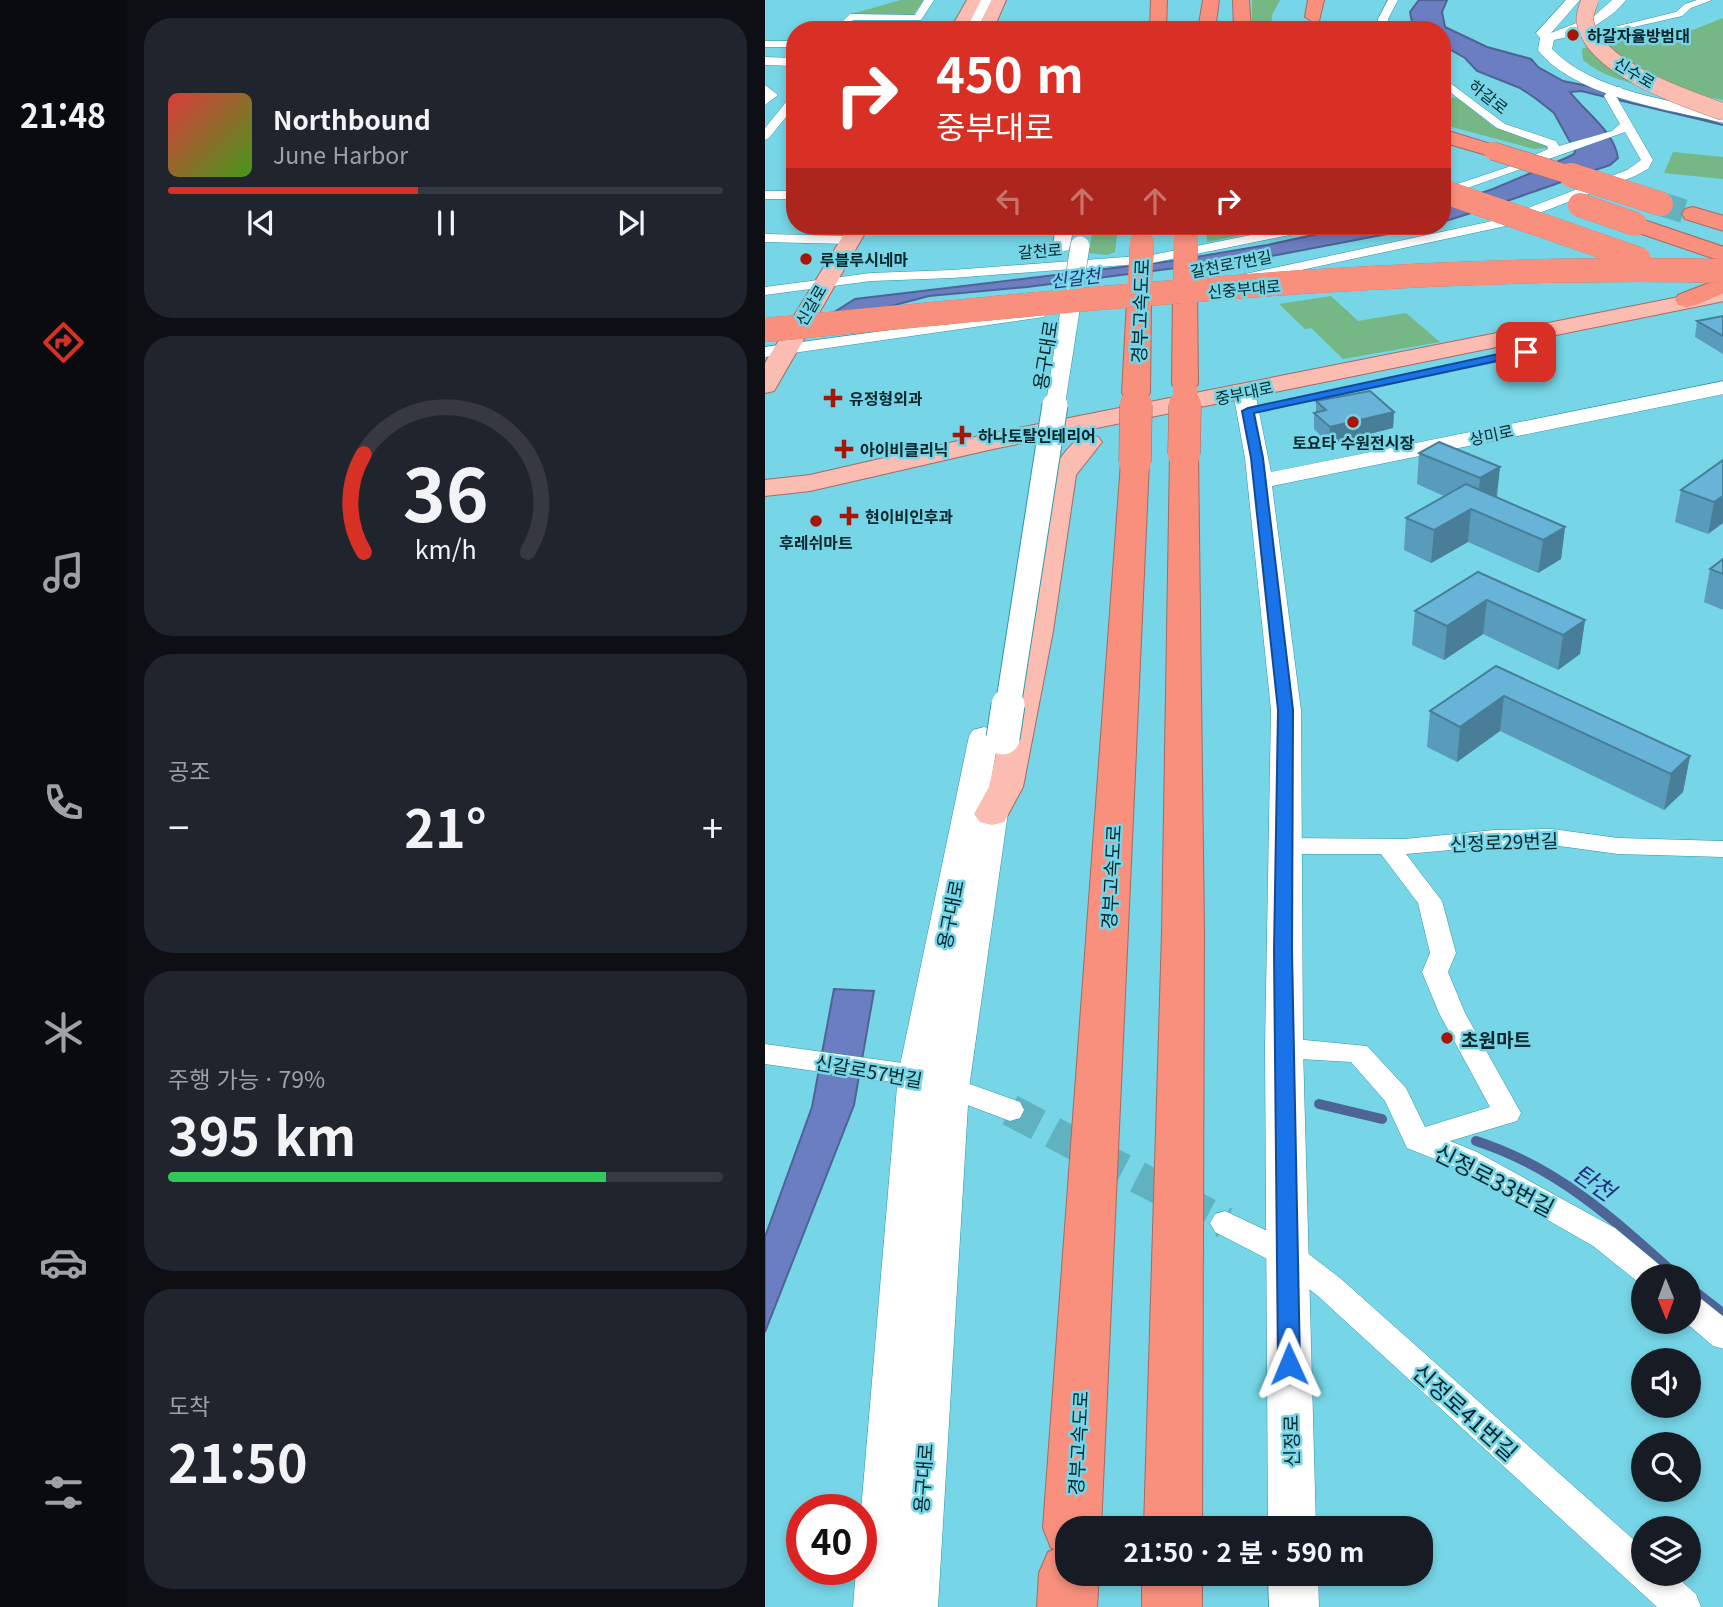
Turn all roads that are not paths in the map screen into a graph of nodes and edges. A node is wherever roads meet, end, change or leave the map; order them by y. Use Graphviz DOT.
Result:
graph roads {
  1 [pos="929,0"];
  2 [pos="974,0"];
  3 [pos="985,0"];
  4 [pos="999,0"];
  5 [pos="1159,0"];
  6 [pos="1211,0"];
  7 [pos="1241,0"];
  8 [pos="1393,0"];
  9 [pos="1573,0"];
  10 [pos="1590,0"];
  11 [pos="1601,0"];
  12 [pos="1619,0"];
  13 [pos="1707,0"];
  14 [pos="918,18"];
  15 [pos="847,21"];
  16 [pos="916,21"];
  17 [pos="962,21"];
  18 [pos="974,21"];
  19 [pos="989,21"];
  20 [pos="1158,21"];
  21 [pos="1208,21"];
  22 [pos="1242,21"];
  23 [pos="1383,21"];
  24 [pos="1586,35"];
  25 [pos="1547,38"];
  26 [pos="765,44"];
  27 [pos="786,44"];
  28 [pos="765,61"];
  29 [pos="786,62"];
  30 [pos="1451,87"];
  31 [pos="765,88"];
  32 [pos="1613,96"];
  33 [pos="765,102"];
  34 [pos="786,107"];
  35 [pos="1723,107"];
  36 [pos="1723,112"];
  37 [pos="1723,118"];
  38 [pos="770,123"];
  39 [pos="1621,129"];
  40 [pos="765,136"];
  41 [pos="1451,139"];
  42 [pos="1555,151"];
  43 [pos="1462,165"];
  44 [pos="1451,189"];
  45 [pos="765,195"];
  46 [pos="786,195"];
  47 [pos="1451,195"];
  48 [pos="1662,204"];
  49 [pos="1693,214"];
  50 [pos="1635,224"];
  51 [pos="1723,224"];
  52 [pos="1451,234"];
  53 [pos="818,235"];
  54 [pos="853,235"];
  55 [pos="1142,235"];
  56 [pos="1186,235"];
  57 [pos="1270,235"];
  58 [pos="1445,235"];
  59 [pos="1073,236"];
  60 [pos="765,238"];
  61 [pos="1723,250"];
  62 [pos="1723,255"];
  63 [pos="1723,262"];
  64 [pos="1723,271"];
  65 [pos="822,286"];
  66 [pos="1723,286"];
  67 [pos="765,291"];
  68 [pos="1687,300"];
  69 [pos="1720,308"];
  70 [pos="765,318"];
  71 [pos="765,330"];
  72 [pos="779,349"];
  73 [pos="765,386"];
  74 [pos="1723,387"];
  75 [pos="1246,402"];
  76 [pos="1089,442"];
  77 [pos="1048,451"];
  78 [pos="765,481"];
  79 [pos="1260,481"];
  80 [pos="810,483"];
  81 [pos="765,488"];
  82 [pos="765,503"];
  83 [pos="993,737"];
  84 [pos="992,814"];
  85 [pos="1284,846"];
  86 [pos="1388,847"];
  87 [pos="1723,849"];
  88 [pos="1284,1048"];
  89 [pos="765,1054"];
  90 [pos="933,1082"];
  91 [pos="1010,1110"];
  92 [pos="1417,1140"];
  93 [pos="1225,1223"];
  94 [pos="1286,1254"];
  95 [pos="1637,1264"];
  96 [pos="1073,1516"];
  97 [pos="1173,1516"];
  98 [pos="1292,1516"];
  99 [pos="1631,1559"];
  100 [pos="1068,1586"];
  101 [pos="1172,1586"];
  102 [pos="1293,1586"];
  103 [pos="1660,1586"];
  104 [pos="878,1607"];
  105 [pos="913,1607"];
  106 [pos="1067,1607"];
  107 [pos="1172,1607"];
  108 [pos="1294,1607"];
  109 [pos="1683,1607"];
  1 -- 14 [label="street"];
  2 -- 17 [label="main road"];
  3 -- 18 [label="main road"];
  4 -- 19 [label="main road"];
  5 -- 20 [label="highway"];
  6 -- 21 [label="highway"];
  7 -- 22 [label="highway"];
  8 -- 23 [label="street"];
  9 -- 25 [label="main road"];
  10 -- 36 [label="main road, 신수로, bridge"];
  11 -- 35 [label="main road, 신수로"];
  12 -- 25 [label="main road"];
  13 -- 24 [label="street"];
  14 -- 15 [label="street"];
  14 -- 16 [label="street"];
  25 -- 32 [label="main road"];
  26 -- 27 [label="street"];
  28 -- 29 [label="main road"];
  30 -- 42 [label="street, 하갈로"];
  31 -- 33 [label="street"];
  32 -- 37 [label="main road"];
  32 -- 39 [label="street"];
  34 -- 38 [label="street"];
  38 -- 40 [label="street"];
  39 -- 42 [label="street"];
  39 -- 52 [label="street, 갈천로7번길"];
  41 -- 48 [label="highway, bridge"];
  42 -- 44 [label="street"];
  43 -- 50 [label="highway, bridge"];
  45 -- 46 [label="street"];
  47 -- 66 [label="highway, bridge"];
  49 -- 51 [label="highway"];
  50 -- 61 [label="highway"];
  50 -- 62 [label="highway"];
  53 -- 60 [label="street"];
  54 -- 65 [label="main road, 신갈로"];
  55 -- 96 [label="highway, 경부고속도로, bridge"];
  56 -- 97 [label="highway, bridge"];
  57 -- 65 [label="street, 갈천로"];
  58 -- 72 [label="street, 갈천로7번길"];
  59 -- 77 [label="main road, 용구대로, bridge"];
  59 -- 83 [label="main road, 용구대로"];
  63 -- 70 [label="highway, 신중부대로, bridge"];
  64 -- 71 [label="highway, 신중부대로, bridge"];
  65 -- 67 [label="street, 갈천로"];
  65 -- 72 [label="main road, 신갈로"];
  66 -- 68 [label="highway"];
  68 -- 69 [label="main road, 중부대로"];
  68 -- 75 [label="main road, 중부대로"];
  69 -- 75 [label="main road, 중부대로"];
  72 -- 73 [label="main road, 신갈로"];
  74 -- 79 [label="main road, 상미로"];
  75 -- 76 [label="main road, 중부대로"];
  75 -- 79 [label="main road, 신정로"];
  75 -- 80 [label="main road, 중부대로"];
  76 -- 77 [label="main road, 중부대로"];
  76 -- 84 [label="main road"];
  77 -- 82 [label="main road, 중부대로"];
  77 -- 83 [label="main road, 용구대로, bridge"];
  78 -- 80 [label="main road"];
  79 -- 85 [label="main road, 신정로"];
  80 -- 81 [label="main road, 중부대로"];
  83 -- 84 [label="main road, 용구대로"];
  83 -- 90 [label="main road, 용구대로"];
  84 -- 90 [label="main road, 용구대로"];
  85 -- 86 [label="street, 신정로29번길"];
  85 -- 88 [label="main road, 신정로"];
  86 -- 87 [label="street, 신정로29번길"];
  86 -- 92 [label="street"];
  88 -- 92 [label="street, 신정로33번길"];
  88 -- 94 [label="main road, 신정로"];
  89 -- 90 [label="street, 신갈로57번길"];
  90 -- 91 [label="street, 신갈로57번길"];
  90 -- 104 [label="main road, 용구대로"];
  90 -- 105 [label="main road, 용구대로"];
  92 -- 95 [label="street, 신정로33번길"];
  93 -- 94 [label="street"];
  94 -- 98 [label="main road, 신정로"];
  94 -- 99 [label="street, 신정로41번길"];
  100 -- 106 [label="highway"];
  101 -- 107 [label="highway"];
  102 -- 108 [label="main road"];
  103 -- 109 [label="street, 신정로41번길"];
}
